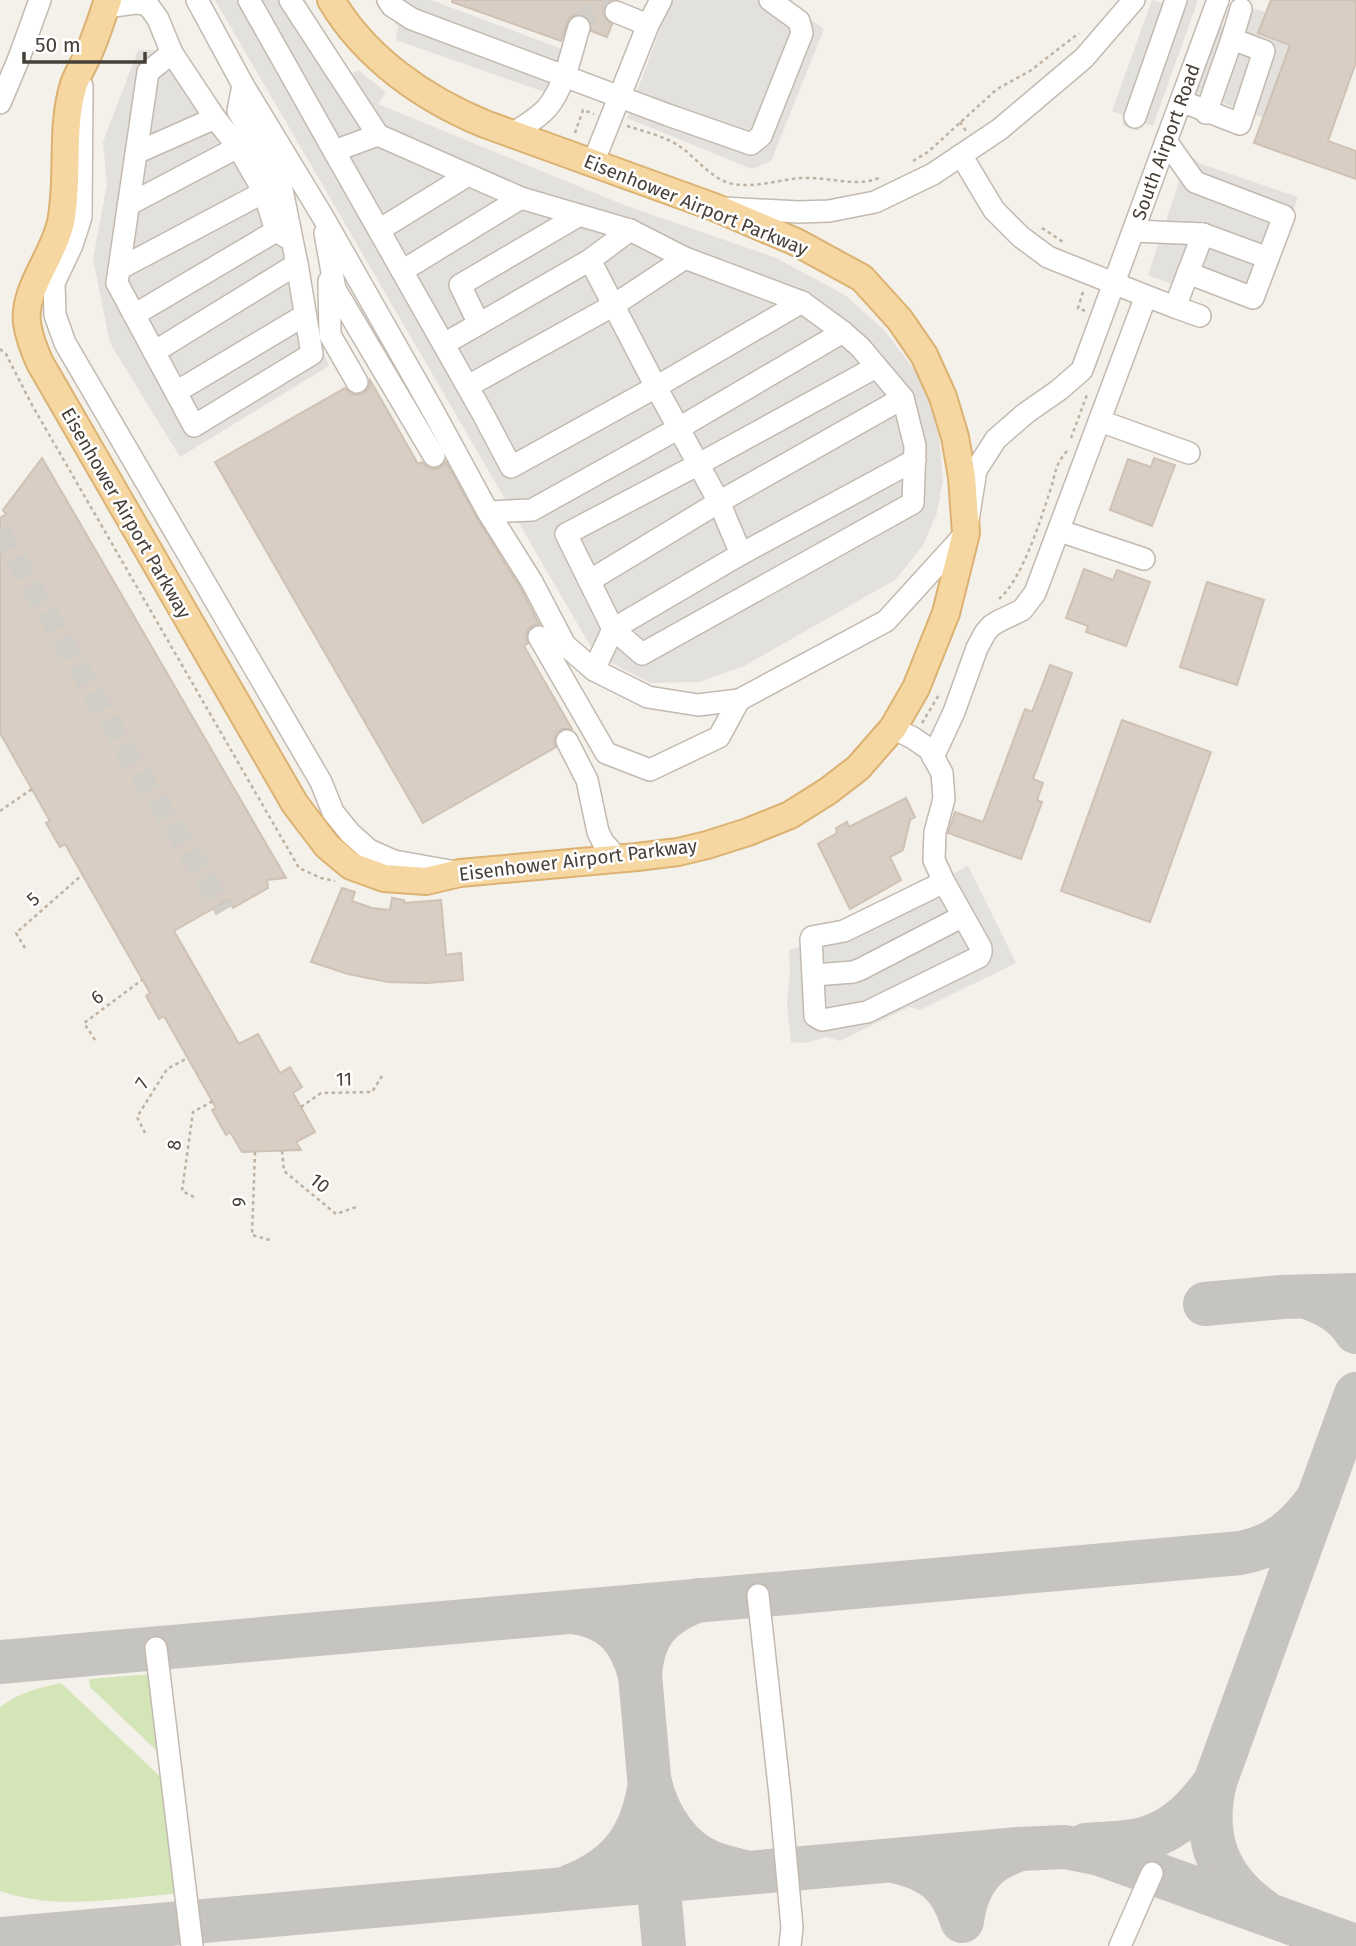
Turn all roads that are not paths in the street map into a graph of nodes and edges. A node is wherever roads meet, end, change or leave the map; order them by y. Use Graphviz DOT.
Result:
graph roads {
  1 [pos="40,0"];
  2 [pos="197,0"];
  3 [pos="249,0"];
  4 [pos="290,0"];
  5 [pos="331,0"];
  6 [pos="388,0"];
  7 [pos="661,0"];
  8 [pos="770,0"];
  9 [pos="1134,0"];
  10 [pos="1176,0"];
  11 [pos="1218,0"];
  12 [pos="107,3"];
  13 [pos="1238,3"];
  14 [pos="616,12"];
  15 [pos="648,25"];
  16 [pos="579,27"];
  17 [pos="1231,39"];
  18 [pos="172,53"];
  19 [pos="564,76"];
  20 [pos="243,85"];
  21 [pos="619,96"];
  22 [pos="1181,101"];
  23 [pos="0,103"];
  24 [pos="1206,113"];
  25 [pos="1135,117"];
  26 [pos="215,118"];
  27 [pos="512,134"];
  28 [pos="379,135"];
  29 [pos="1166,141"];
  30 [pos="237,147"];
  31 [pos="334,151"];
  32 [pos="136,153"];
  33 [pos="961,155"];
  34 [pos="593,163"];
  35 [pos="468,175"];
  36 [pos="264,192"];
  37 [pos="521,198"];
  38 [pos="128,205"];
  39 [pos="714,207"];
  40 [pos="578,216"];
  41 [pos="323,217"];
  42 [pos="379,230"];
  43 [pos="630,230"];
  44 [pos="1134,231"];
  45 [pos="1203,234"];
  46 [pos="284,236"];
  47 [pos="328,251"];
  48 [pos="685,258"];
  49 [pos="1268,258"];
  50 [pos="590,260"];
  51 [pos="297,264"];
  52 [pos="119,270"];
  53 [pos="402,271"];
  54 [pos="1188,274"];
  55 [pos="1115,284"];
  56 [pos="1146,296"];
  57 [pos="802,303"];
  58 [pos="614,305"];
  59 [pos="1175,307"];
  60 [pos="134,315"];
  61 [pos="305,315"];
  62 [pos="1200,316"];
  63 [pos="479,324"];
  64 [pos="843,332"];
  65 [pos="444,344"];
  66 [pos="154,352"];
  67 [pos="876,367"];
  68 [pos="357,382"];
  69 [pos="468,386"];
  70 [pos="656,387"];
  71 [pos="176,392"];
  72 [pos="903,398"];
  73 [pos="1100,421"];
  74 [pos="679,428"];
  75 [pos="1189,453"];
  76 [pos="434,456"];
  77 [pos="915,460"];
  78 [pos="699,464"];
  79 [pos="569,489"];
  80 [pos="719,502"];
  81 [pos="488,512"];
  82 [pos="589,522"];
  83 [pos="1060,531"];
  84 [pos="966,533"];
  85 [pos="741,554"];
  86 [pos="1144,559"];
  87 [pos="589,581"];
  88 [pos="613,629"];
  89 [pos="539,637"];
  90 [pos="594,670"];
  91 [pos="739,699"];
  92 [pos="893,728"];
  93 [pos="568,741"];
  94 [pos="933,757"];
  95 [pos="618,859"];
  96 [pos="944,882"];
  97 [pos="963,916"];
  98 [pos="814,975"];
  99 [pos="758,1595"];
  100 [pos="156,1648"];
  101 [pos="1152,1873"];
  102 [pos="192,1946"];
  103 [pos="790,1946"];
  104 [pos="1120,1946"];
  1 -- 23 [label="street"];
  2 -- 20 [label="street"];
  3 -- 31 [label="street"];
  4 -- 28 [label="street"];
  5 -- 27 [label="main road, Eisenhower Airport Parkway"];
  6 -- 19 [label="street"];
  7 -- 15 [label="street"];
  8 -- 21 [label="street"];
  9 -- 33 [label="street"];
  10 -- 25 [label="street"];
  11 -- 22 [label="street, South Airport Road"];
  12 -- 18 [label="street"];
  12 -- 95 [label="main road, Eisenhower Airport Parkway"];
  13 -- 17 [label="street"];
  14 -- 15 [label="street"];
  15 -- 21 [label="street"];
  16 -- 19 [label="street"];
  17 -- 24 [label="street"];
  17 -- 24 [label="street"];
  18 -- 26 [label="street"];
  18 -- 32 [label="street"];
  19 -- 21 [label="street"];
  19 -- 27 [label="street"];
  20 -- 41 [label="street"];
  20 -- 46 [label="street"];
  21 -- 34 [label="street"];
  22 -- 24 [label="street"];
  22 -- 29 [label="street, South Airport Road"];
  26 -- 30 [label="street"];
  26 -- 32 [label="street"];
  27 -- 34 [label="main road, Eisenhower Airport Parkway"];
  28 -- 31 [label="street"];
  28 -- 35 [label="street"];
  29 -- 44 [label="street, South Airport Road"];
  29 -- 49 [label="street"];
  30 -- 36 [label="street"];
  30 -- 38 [label="street"];
  31 -- 42 [label="street"];
  32 -- 38 [label="street"];
  33 -- 39 [label="street"];
  33 -- 55 [label="street"];
  34 -- 39 [label="main road, Eisenhower Airport Parkway"];
  35 -- 37 [label="street"];
  35 -- 42 [label="street"];
  36 -- 46 [label="street"];
  36 -- 52 [label="street"];
  37 -- 40 [label="street"];
  37 -- 53 [label="street"];
  38 -- 52 [label="street"];
  39 -- 84 [label="main road, Eisenhower Airport Parkway"];
  40 -- 43 [label="street"];
  40 -- 63 [label="street"];
  41 -- 47 [label="street"];
  41 -- 81 [label="street"];
  42 -- 53 [label="street"];
  43 -- 48 [label="street"];
  43 -- 50 [label="street"];
  44 -- 45 [label="street"];
  44 -- 55 [label="street, South Airport Road"];
  45 -- 49 [label="street"];
  45 -- 54 [label="street"];
  46 -- 51 [label="street"];
  46 -- 60 [label="street"];
  47 -- 68 [label="street"];
  47 -- 76 [label="street"];
  48 -- 57 [label="street"];
  48 -- 58 [label="street"];
  49 -- 54 [label="street"];
  50 -- 58 [label="street"];
  50 -- 63 [label="street"];
  51 -- 61 [label="street"];
  51 -- 66 [label="street"];
  52 -- 60 [label="street"];
  53 -- 65 [label="street"];
  54 -- 59 [label="street"];
  55 -- 56 [label="street"];
  55 -- 84 [label="street, South Airport Road"];
  56 -- 59 [label="street"];
  56 -- 73 [label="street"];
  57 -- 64 [label="street"];
  57 -- 70 [label="street"];
  58 -- 69 [label="street"];
  58 -- 70 [label="street"];
  59 -- 62 [label="street"];
  60 -- 66 [label="street"];
  61 -- 71 [label="street"];
  61 -- 71 [label="street"];
  63 -- 65 [label="street"];
  64 -- 67 [label="street"];
  64 -- 74 [label="street"];
  65 -- 69 [label="street"];
  66 -- 71 [label="street"];
  67 -- 72 [label="street"];
  67 -- 78 [label="street"];
  69 -- 70 [label="street"];
  70 -- 74 [label="street"];
  72 -- 77 [label="street"];
  72 -- 80 [label="street"];
  73 -- 75 [label="street"];
  73 -- 83 [label="street"];
  74 -- 78 [label="street"];
  74 -- 79 [label="street"];
  77 -- 85 [label="street"];
  77 -- 88 [label="street"];
  78 -- 80 [label="street"];
  78 -- 82 [label="street"];
  79 -- 81 [label="street"];
  79 -- 82 [label="street"];
  80 -- 85 [label="street"];
  80 -- 87 [label="street"];
  81 -- 90 [label="street"];
  82 -- 87 [label="street"];
  83 -- 86 [label="street"];
  83 -- 94 [label="street"];
  84 -- 91 [label="street"];
  84 -- 92 [label="main road, Eisenhower Airport Parkway"];
  85 -- 88 [label="street"];
  87 -- 88 [label="street"];
  88 -- 90 [label="street"];
  89 -- 91 [label="street"];
  90 -- 91 [label="street"];
  92 -- 94 [label="street"];
  92 -- 95 [label="main road, Eisenhower Airport Parkway"];
  93 -- 95 [label="street"];
  94 -- 96 [label="street"];
  96 -- 97 [label="street"];
  96 -- 98 [label="street"];
  97 -- 98 [label="street"];
  97 -- 98 [label="street"];
  99 -- 103 [label="street"];
  100 -- 102 [label="street"];
  101 -- 104 [label="street"];
}
